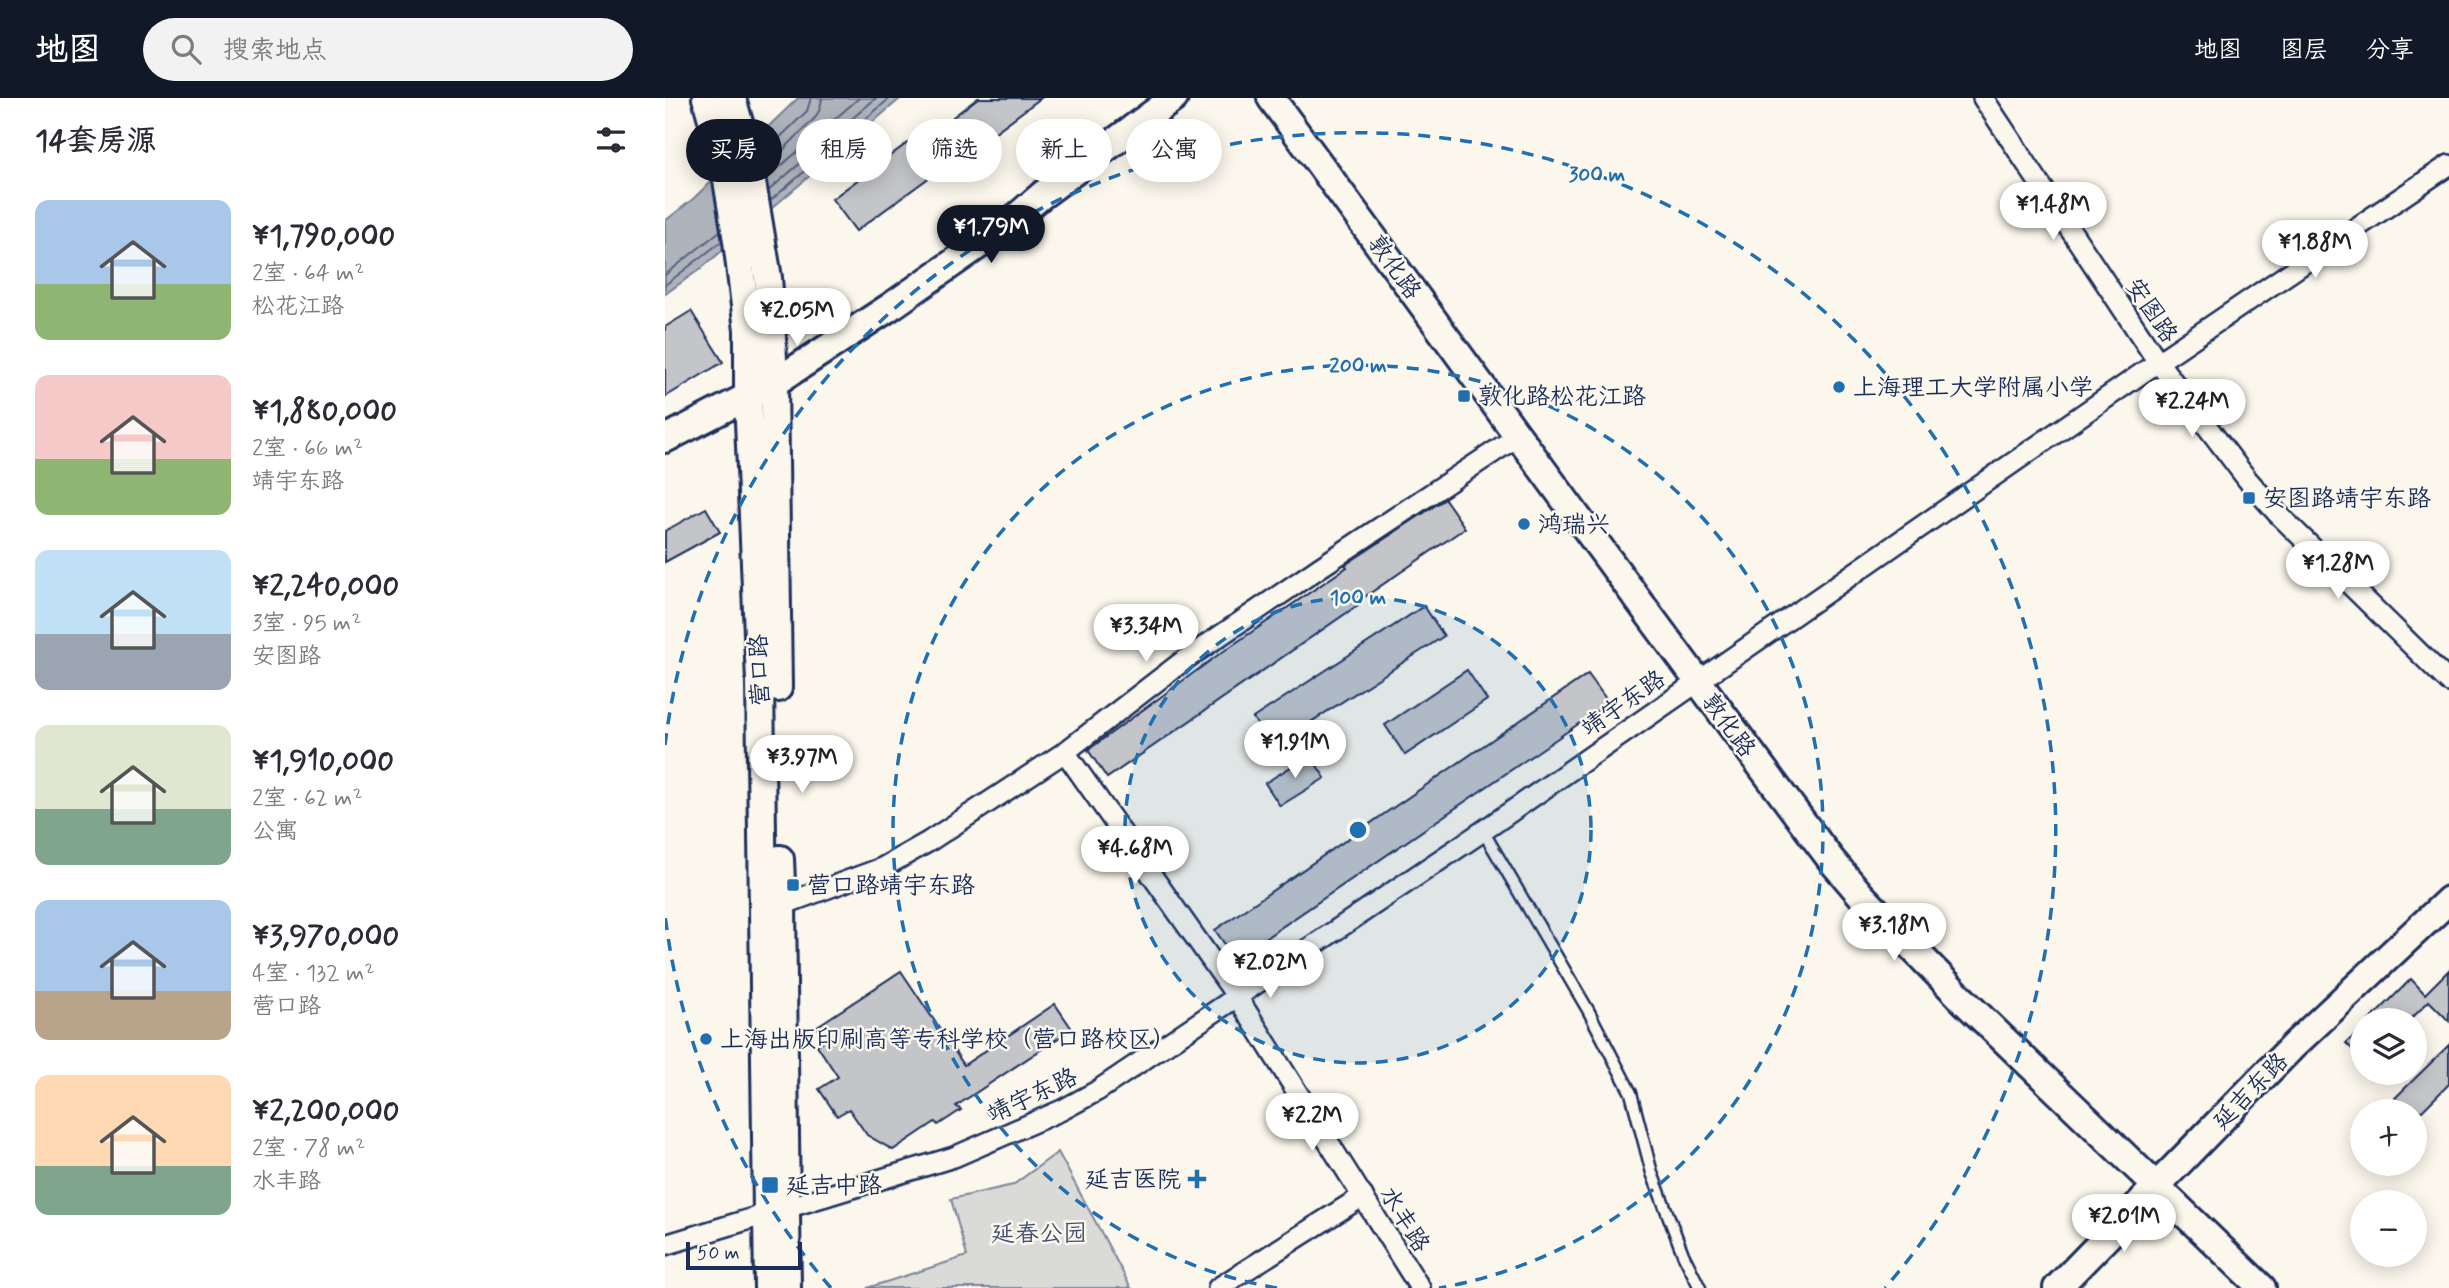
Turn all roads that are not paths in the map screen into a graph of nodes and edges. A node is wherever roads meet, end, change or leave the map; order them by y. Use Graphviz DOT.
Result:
graph roads {
  1 [pos="706,98"];
  2 [pos="732,98"];
  3 [pos="1174,98"];
  4 [pos="1271,98"];
  5 [pos="1983,98"];
  6 [pos="2449,165"];
  7 [pos="2158,362"];
  8 [pos="774,383"];
  9 [pos="748,398"];
  10 [pos="1518,436"];
  11 [pos="665,439"];
  12 [pos="1697,682"];
  13 [pos="2449,682"];
  14 [pos="1065,752"];
  15 [pos="1483,831"];
  16 [pos="2449,900"];
  17 [pos="782,905"];
  18 [pos="1238,998"];
  19 [pos="2157,1187"];
  20 [pos="1363,1196"];
  21 [pos="777,1210"];
  22 [pos="665,1245"];
  23 [pos="768,1288"];
  24 [pos="787,1288"];
  25 [pos="1217,1288"];
  26 [pos="1420,1288"];
  27 [pos="1700,1288"];
  28 [pos="2057,1288"];
  29 [pos="2262,1288"];
  1 -- 9 [label="main road, 营口路"];
  2 -- 8 [label="main road, 营口路"];
  3 -- 8 [label="main road"];
  4 -- 10 [label="main road, 敦化路"];
  5 -- 7 [label="street, 安图路"];
  6 -- 7 [label="street, 靖宇东路"];
  7 -- 12 [label="street, 靖宇东路"];
  7 -- 13 [label="street, 安图路"];
  8 -- 9 [label="main road"];
  8 -- 17 [label="main road, 营口路"];
  9 -- 11 [label="main road"];
  9 -- 21 [label="main road, 营口路"];
  10 -- 12 [label="main road, 敦化路"];
  10 -- 14 [label="street"];
  12 -- 15 [label="street, 靖宇东路"];
  12 -- 19 [label="main road, 敦化路"];
  14 -- 17 [label="street"];
  14 -- 18 [label="street, 水丰路"];
  15 -- 18 [label="street, 靖宇东路"];
  15 -- 27 [label="lane"];
  16 -- 19 [label="main road, 延吉东路"];
  17 -- 21 [label="main road, 营口路"];
  18 -- 20 [label="street, 水丰路"];
  18 -- 21 [label="street, 靖宇东路"];
  19 -- 28 [label="main road, 延吉东路"];
  19 -- 29 [label="main road, 敦化路"];
  20 -- 25 [label="street"];
  20 -- 26 [label="street, 水丰路"];
  21 -- 22 [label="street, 靖宇东路"];
  21 -- 23 [label="main road, 营口路"];
  21 -- 24 [label="main road, 营口路"];
}
